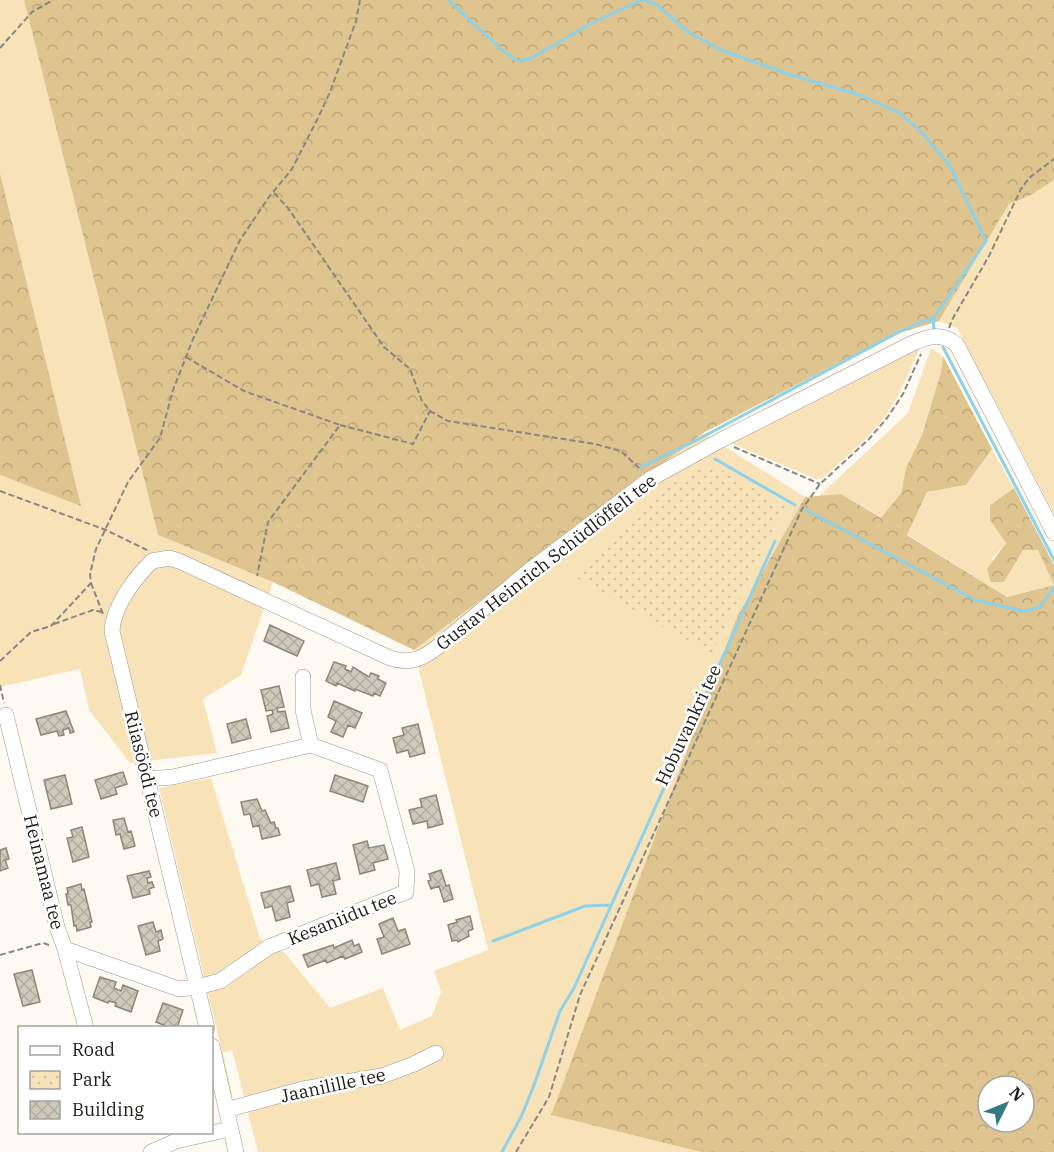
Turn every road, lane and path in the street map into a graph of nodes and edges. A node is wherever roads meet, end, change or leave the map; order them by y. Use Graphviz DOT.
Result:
graph roads {
  1 [pos="53,0"];
  2 [pos="360,0"];
  3 [pos="1,40"];
  4 [pos="5,42"];
  5 [pos="0,48"];
  6 [pos="1054,159"];
  7 [pos="273,192"];
  8 [pos="929,337"];
  9 [pos="946,337"];
  10 [pos="186,357"];
  11 [pos="430,411"];
  12 [pos="340,425"];
  13 [pos="721,440"];
  14 [pos="650,479"];
  15 [pos="820,484"];
  16 [pos="0,491"];
  17 [pos="106,530"];
  18 [pos="1054,533"];
  19 [pos="163,558"];
  20 [pos="257,576"];
  21 [pos="91,583"];
  22 [pos="102,612"];
  23 [pos="51,626"];
  24 [pos="113,639"];
  25 [pos="0,661"];
  26 [pos="303,677"];
  27 [pos="0,685"];
  28 [pos="6,715"];
  29 [pos="310,745"];
  30 [pos="148,779"];
  31 [pos="65,949"];
  32 [pos="0,955"];
  33 [pos="198,987"];
  34 [pos="85,1026"];
  35 [pos="207,1026"];
  36 [pos="213,1051"];
  37 [pos="436,1053"];
  38 [pos="226,1110"];
  39 [pos="230,1129"];
  40 [pos="213,1133"];
  41 [pos="208,1134"];
  42 [pos="151,1152"];
  43 [pos="236,1152"];
  44 [pos="516,1152"];
  1 -- 4 [label="path"];
  2 -- 7 [label="path"];
  3 -- 4 [label="path"];
  4 -- 5 [label="path"];
  6 -- 9 [label="path"];
  7 -- 10 [label="path"];
  7 -- 11 [label="path"];
  8 -- 9 [label="street, Gustav Heinrich Schüdlöffeli tee"];
  8 -- 13 [label="street, Gustav Heinrich Schüdlöffeli tee"];
  8 -- 15 [label="path, Hobuvankri tee"];
  9 -- 18 [label="street"];
  10 -- 12 [label="path"];
  10 -- 17 [label="path"];
  11 -- 12 [label="path"];
  11 -- 14 [label="path"];
  12 -- 20 [label="path"];
  13 -- 14 [label="street, Gustav Heinrich Schüdlöffeli tee"];
  13 -- 15 [label="path"];
  14 -- 19 [label="street, Gustav Heinrich Schüdlöffeli tee"];
  15 -- 44 [label="path, Hobuvankri tee"];
  16 -- 17 [label="path"];
  17 -- 19 [label="path"];
  17 -- 21 [label="path"];
  19 -- 24 [label="street, Riiasöödi tee"];
  21 -- 22 [label="path"];
  21 -- 23 [label="path"];
  22 -- 23 [label="path"];
  22 -- 24 [label="path"];
  23 -- 25 [label="path"];
  24 -- 30 [label="street, Riiasöödi tee"];
  26 -- 29 [label="street"];
  27 -- 28 [label="path"];
  28 -- 31 [label="street, Heinamaa tee"];
  29 -- 30 [label="street"];
  29 -- 33 [label="street, Kesaniidu tee"];
  30 -- 33 [label="street, Riiasöödi tee"];
  31 -- 32 [label="path"];
  31 -- 33 [label="street"];
  31 -- 34 [label="street, Heinamaa tee"];
  33 -- 35 [label="street, Riiasöödi tee"];
  36 -- 38 [label="street"];
  37 -- 38 [label="street, Jaanilille tee"];
  38 -- 39 [label="street"];
  39 -- 40 [label="street"];
  39 -- 43 [label="street"];
  41 -- 42 [label="street"];
}
